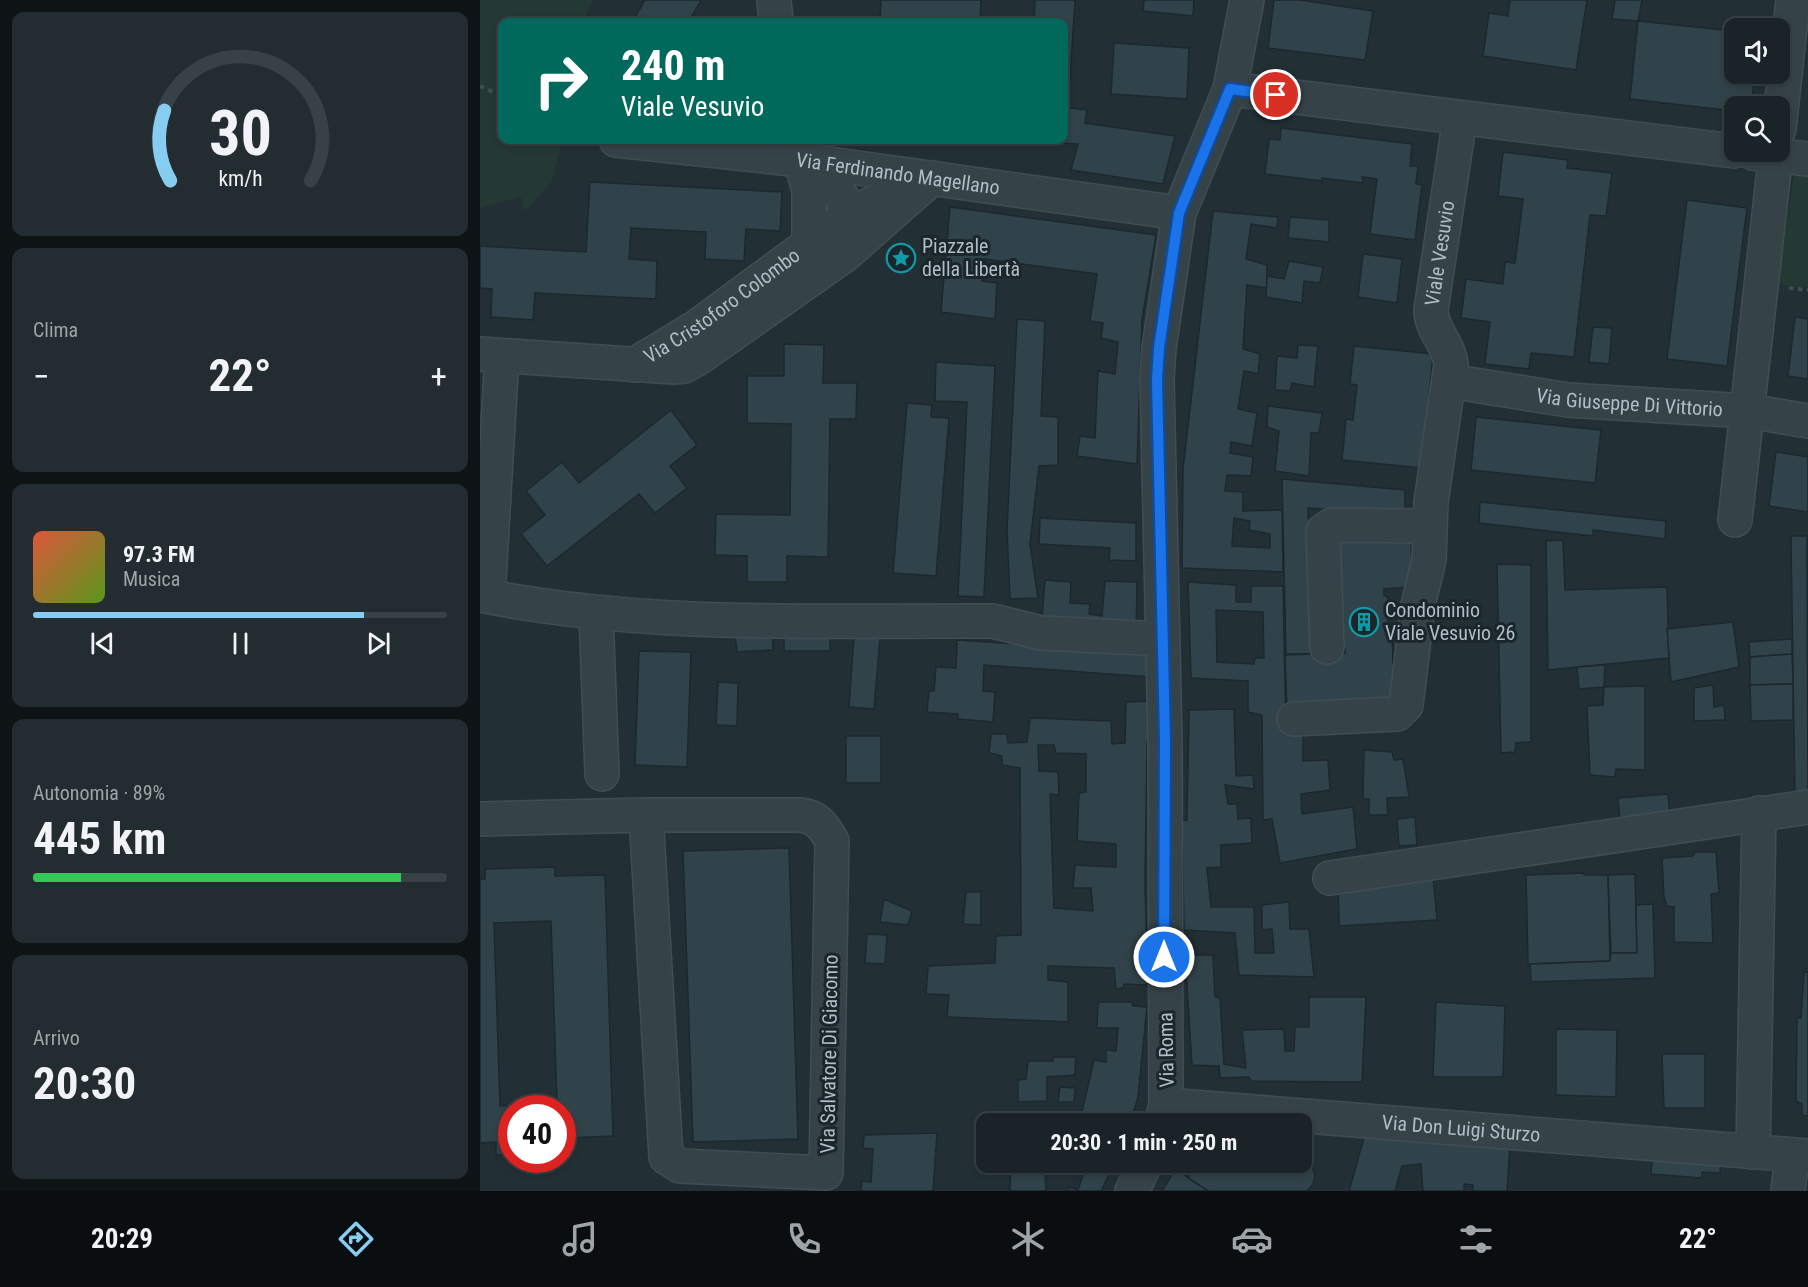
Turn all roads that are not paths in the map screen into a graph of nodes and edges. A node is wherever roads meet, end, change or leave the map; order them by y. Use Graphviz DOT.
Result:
graph roads {
  1 [pos="774,0"];
  2 [pos="1247,0"];
  3 [pos="1793,0"];
  4 [pos="776,18"];
  5 [pos="1799,35"];
  6 [pos="1230,89"];
  7 [pos="1787,96"];
  8 [pos="1460,118"];
  9 [pos="688,144"];
  10 [pos="1724,149"];
  11 [pos="797,150"];
  12 [pos="1790,151"];
  13 [pos="1808,159"];
  14 [pos="1775,162"];
  15 [pos="932,178"];
  16 [pos="851,213"];
  17 [pos="1179,213"];
  18 [pos="809,244"];
  19 [pos="845,255"];
  20 [pos="491,355"];
  21 [pos="634,366"];
  22 [pos="1449,381"];
  23 [pos="1748,411"];
  24 [pos="1808,421"];
  25 [pos="1735,520"];
  26 [pos="1430,526"];
  27 [pos="484,596"];
  28 [pos="596,613"];
  29 [pos="1163,639"];
  30 [pos="1327,647"];
  31 [pos="1294,719"];
  32 [pos="602,774"];
  33 [pos="1808,807"];
  34 [pos="1759,813"];
  35 [pos="646,815"];
  36 [pos="482,818"];
  37 [pos="1330,878"];
  38 [pos="1164,1113"];
  39 [pos="1312,1124"];
  40 [pos="1753,1152"];
  41 [pos="1800,1155"];
  42 [pos="1141,1173"];
  43 [pos="1132,1191"];
  44 [pos="1788,1191"];
  1 -- 4 [label="street"];
  2 -- 6 [label="street, Via Roma"];
  3 -- 5 [label="street"];
  5 -- 7 [label="street"];
  6 -- 8 [label="street"];
  6 -- 17 [label="street, Via Roma"];
  8 -- 10 [label="street"];
  8 -- 22 [label="street, Viale Vesuvio"];
  9 -- 11 [label="street, Via Ferdinando Magellano"];
  11 -- 15 [label="street, Via Ferdinando Magellano"];
  11 -- 16 [label="street"];
  11 -- 18 [label="street, Via Cristoforo Colombo"];
  12 -- 13 [label="street"];
  14 -- 23 [label="street"];
  15 -- 16 [label="street, Via Cristoforo Colombo"];
  15 -- 17 [label="street, Via Ferdinando Magellano"];
  15 -- 19 [label="street, Via Cristoforo Colombo"];
  16 -- 18 [label="street, Via Cristoforo Colombo"];
  16 -- 19 [label="street"];
  17 -- 29 [label="street, Via Roma"];
  18 -- 21 [label="street, Via Cristoforo Colombo"];
  19 -- 21 [label="street, Via Cristoforo Colombo"];
  20 -- 21 [label="street, Via Cristoforo Colombo"];
  20 -- 27 [label="street"];
  22 -- 23 [label="street, Via Giuseppe Di Vittorio"];
  22 -- 26 [label="street, Viale Vesuvio"];
  23 -- 24 [label="street, Via Giuseppe Di Vittorio"];
  23 -- 25 [label="street"];
  26 -- 30 [label="street"];
  26 -- 31 [label="street, Viale Vesuvio"];
  27 -- 28 [label="street"];
  28 -- 29 [label="street"];
  28 -- 32 [label="street"];
  29 -- 38 [label="street, Via Roma"];
  33 -- 34 [label="street"];
  34 -- 37 [label="street"];
  34 -- 40 [label="street"];
  35 -- 35 [label="street, Via Salvatore Di Giacomo"];
  35 -- 36 [label="street, Via Salvatore Di Giacomo"];
  39 -- 40 [label="street, Via Don Luigi Sturzo"];
  40 -- 41 [label="street, Via Don Luigi Sturzo"];
  41 -- 44 [label="street"];
  42 -- 43 [label="street"];
}
